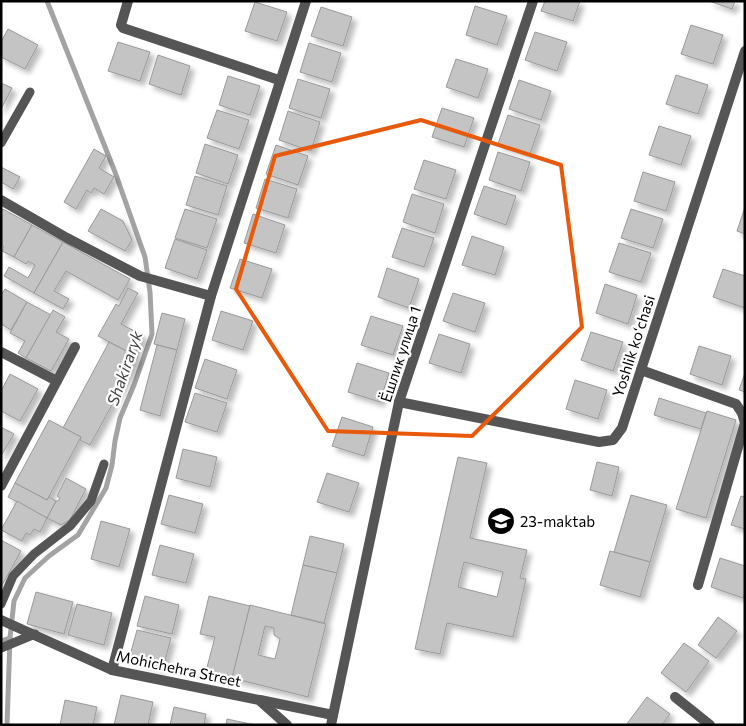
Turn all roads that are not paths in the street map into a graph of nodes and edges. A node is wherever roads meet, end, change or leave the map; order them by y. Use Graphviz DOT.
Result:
graph roads {
  1 [pos="128,1"];
  2 [pos="306,1"];
  3 [pos="532,1"];
  4 [pos="745,51"];
  5 [pos="741,71"];
  6 [pos="279,80"];
  7 [pos="30,92"];
  8 [pos="1,143"];
  9 [pos="1,200"];
  10 [pos="211,296"];
  11 [pos="75,347"];
  12 [pos="1,352"];
  13 [pos="641,370"];
  14 [pos="57,381"];
  15 [pos="400,402"];
  16 [pos="104,464"];
  17 [pos="1,486"];
  18 [pos="698,586"];
  19 [pos="1,604"];
  20 [pos="2,620"];
  21 [pos="34,634"];
  22 [pos="1,648"];
  23 [pos="112,670"];
  24 [pos="675,697"];
  25 [pos="259,700"];
  26 [pos="332,720"];
  27 [pos="287,725"];
  28 [pos="710,725"];
  1 -- 6 [label="street"];
  2 -- 6 [label="street"];
  3 -- 15 [label="street, Ёшлик улица 1"];
  4 -- 5 [label="street, Yoshlik koʻchasi"];
  5 -- 13 [label="street, Yoshlik koʻchasi"];
  6 -- 10 [label="street"];
  7 -- 8 [label="lane"];
  9 -- 10 [label="street"];
  10 -- 23 [label="street"];
  11 -- 14 [label="street"];
  12 -- 14 [label="street"];
  13 -- 15 [label="street, Yoshlik koʻchasi"];
  13 -- 18 [label="street"];
  14 -- 17 [label="street"];
  15 -- 26 [label="street, Ёшлик улица 1"];
  16 -- 19 [label="lane"];
  20 -- 21 [label="street, Mohichehra Street"];
  21 -- 22 [label="lane"];
  21 -- 23 [label="street, Mohichehra Street"];
  23 -- 25 [label="street, Mohichehra Street"];
  24 -- 28 [label="street"];
  25 -- 26 [label="street"];
  25 -- 27 [label="street, Mohichehra Street"];
}
